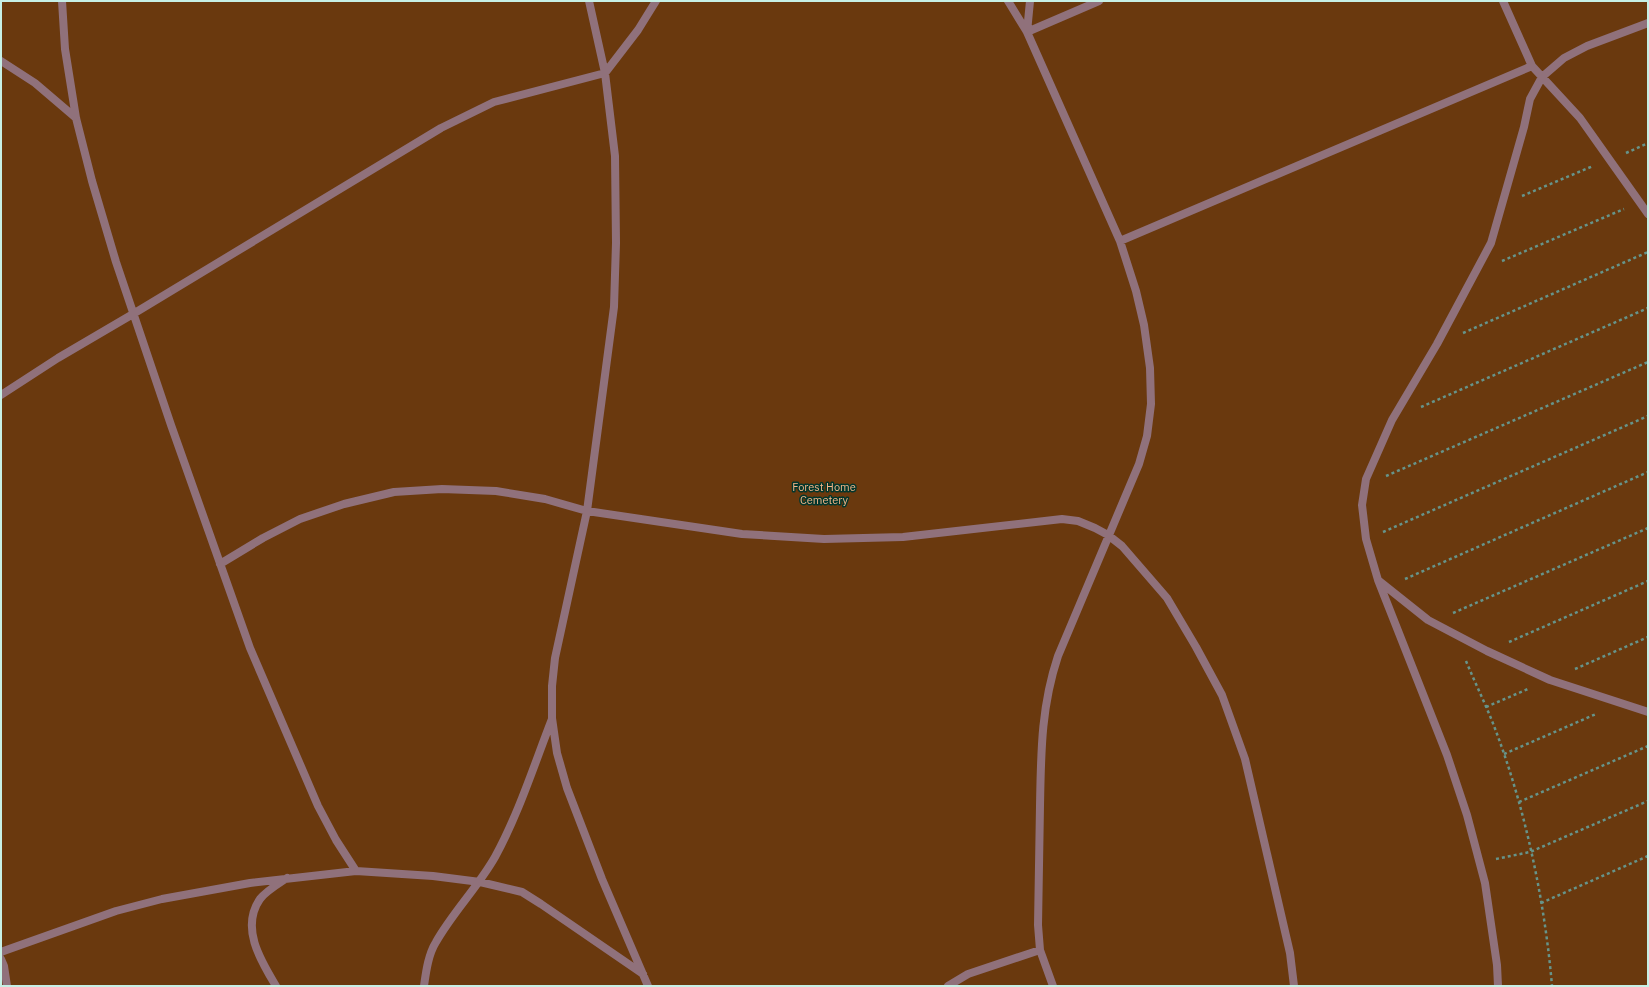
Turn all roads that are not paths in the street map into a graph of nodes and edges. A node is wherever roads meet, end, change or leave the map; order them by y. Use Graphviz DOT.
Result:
graph roads {
  1 [pos="62,1"];
  2 [pos="589,1"];
  3 [pos="656,1"];
  4 [pos="1008,1"];
  5 [pos="1030,1"];
  6 [pos="1098,1"];
  7 [pos="1503,1"];
  8 [pos="1648,23"];
  9 [pos="1027,32"];
  10 [pos="1,61"];
  11 [pos="1532,66"];
  12 [pos="605,73"];
  13 [pos="1542,77"];
  14 [pos="76,118"];
  15 [pos="1648,214"];
  16 [pos="1120,241"];
  17 [pos="133,314"];
  18 [pos="1,395"];
  19 [pos="587,511"];
  20 [pos="1108,535"];
  21 [pos="220,564"];
  22 [pos="1378,580"];
  23 [pos="1648,712"];
  24 [pos="552,718"];
  25 [pos="356,871"];
  26 [pos="287,877"];
  27 [pos="480,882"];
  28 [pos="1040,950"];
  29 [pos="1,952"];
  30 [pos="1,959"];
  31 [pos="643,974"];
  32 [pos="7,986"];
  33 [pos="276,986"];
  34 [pos="424,986"];
  35 [pos="648,986"];
  36 [pos="948,986"];
  37 [pos="1053,986"];
  38 [pos="1294,986"];
  39 [pos="1498,986"];
  1 -- 14 [label="lane"];
  2 -- 12 [label="lane"];
  3 -- 12 [label="lane"];
  4 -- 9 [label="lane"];
  5 -- 9 [label="lane"];
  6 -- 9 [label="lane"];
  7 -- 11 [label="lane"];
  8 -- 13 [label="lane"];
  9 -- 16 [label="lane"];
  10 -- 14 [label="lane"];
  11 -- 13 [label="lane"];
  11 -- 16 [label="lane"];
  12 -- 17 [label="lane"];
  12 -- 19 [label="lane"];
  13 -- 15 [label="lane"];
  13 -- 22 [label="lane"];
  14 -- 17 [label="lane"];
  16 -- 20 [label="lane"];
  17 -- 18 [label="lane"];
  17 -- 21 [label="lane"];
  19 -- 20 [label="lane"];
  19 -- 21 [label="lane"];
  19 -- 24 [label="lane"];
  20 -- 28 [label="lane"];
  20 -- 38 [label="lane"];
  21 -- 25 [label="lane"];
  22 -- 23 [label="lane"];
  22 -- 39 [label="lane"];
  24 -- 27 [label="lane"];
  24 -- 31 [label="lane"];
  25 -- 26 [label="lane"];
  25 -- 27 [label="lane"];
  26 -- 29 [label="lane"];
  26 -- 33 [label="lane"];
  27 -- 31 [label="lane"];
  27 -- 34 [label="lane"];
  28 -- 36 [label="lane"];
  28 -- 37 [label="lane"];
  30 -- 32 [label="lane"];
  31 -- 35 [label="lane"];
}
